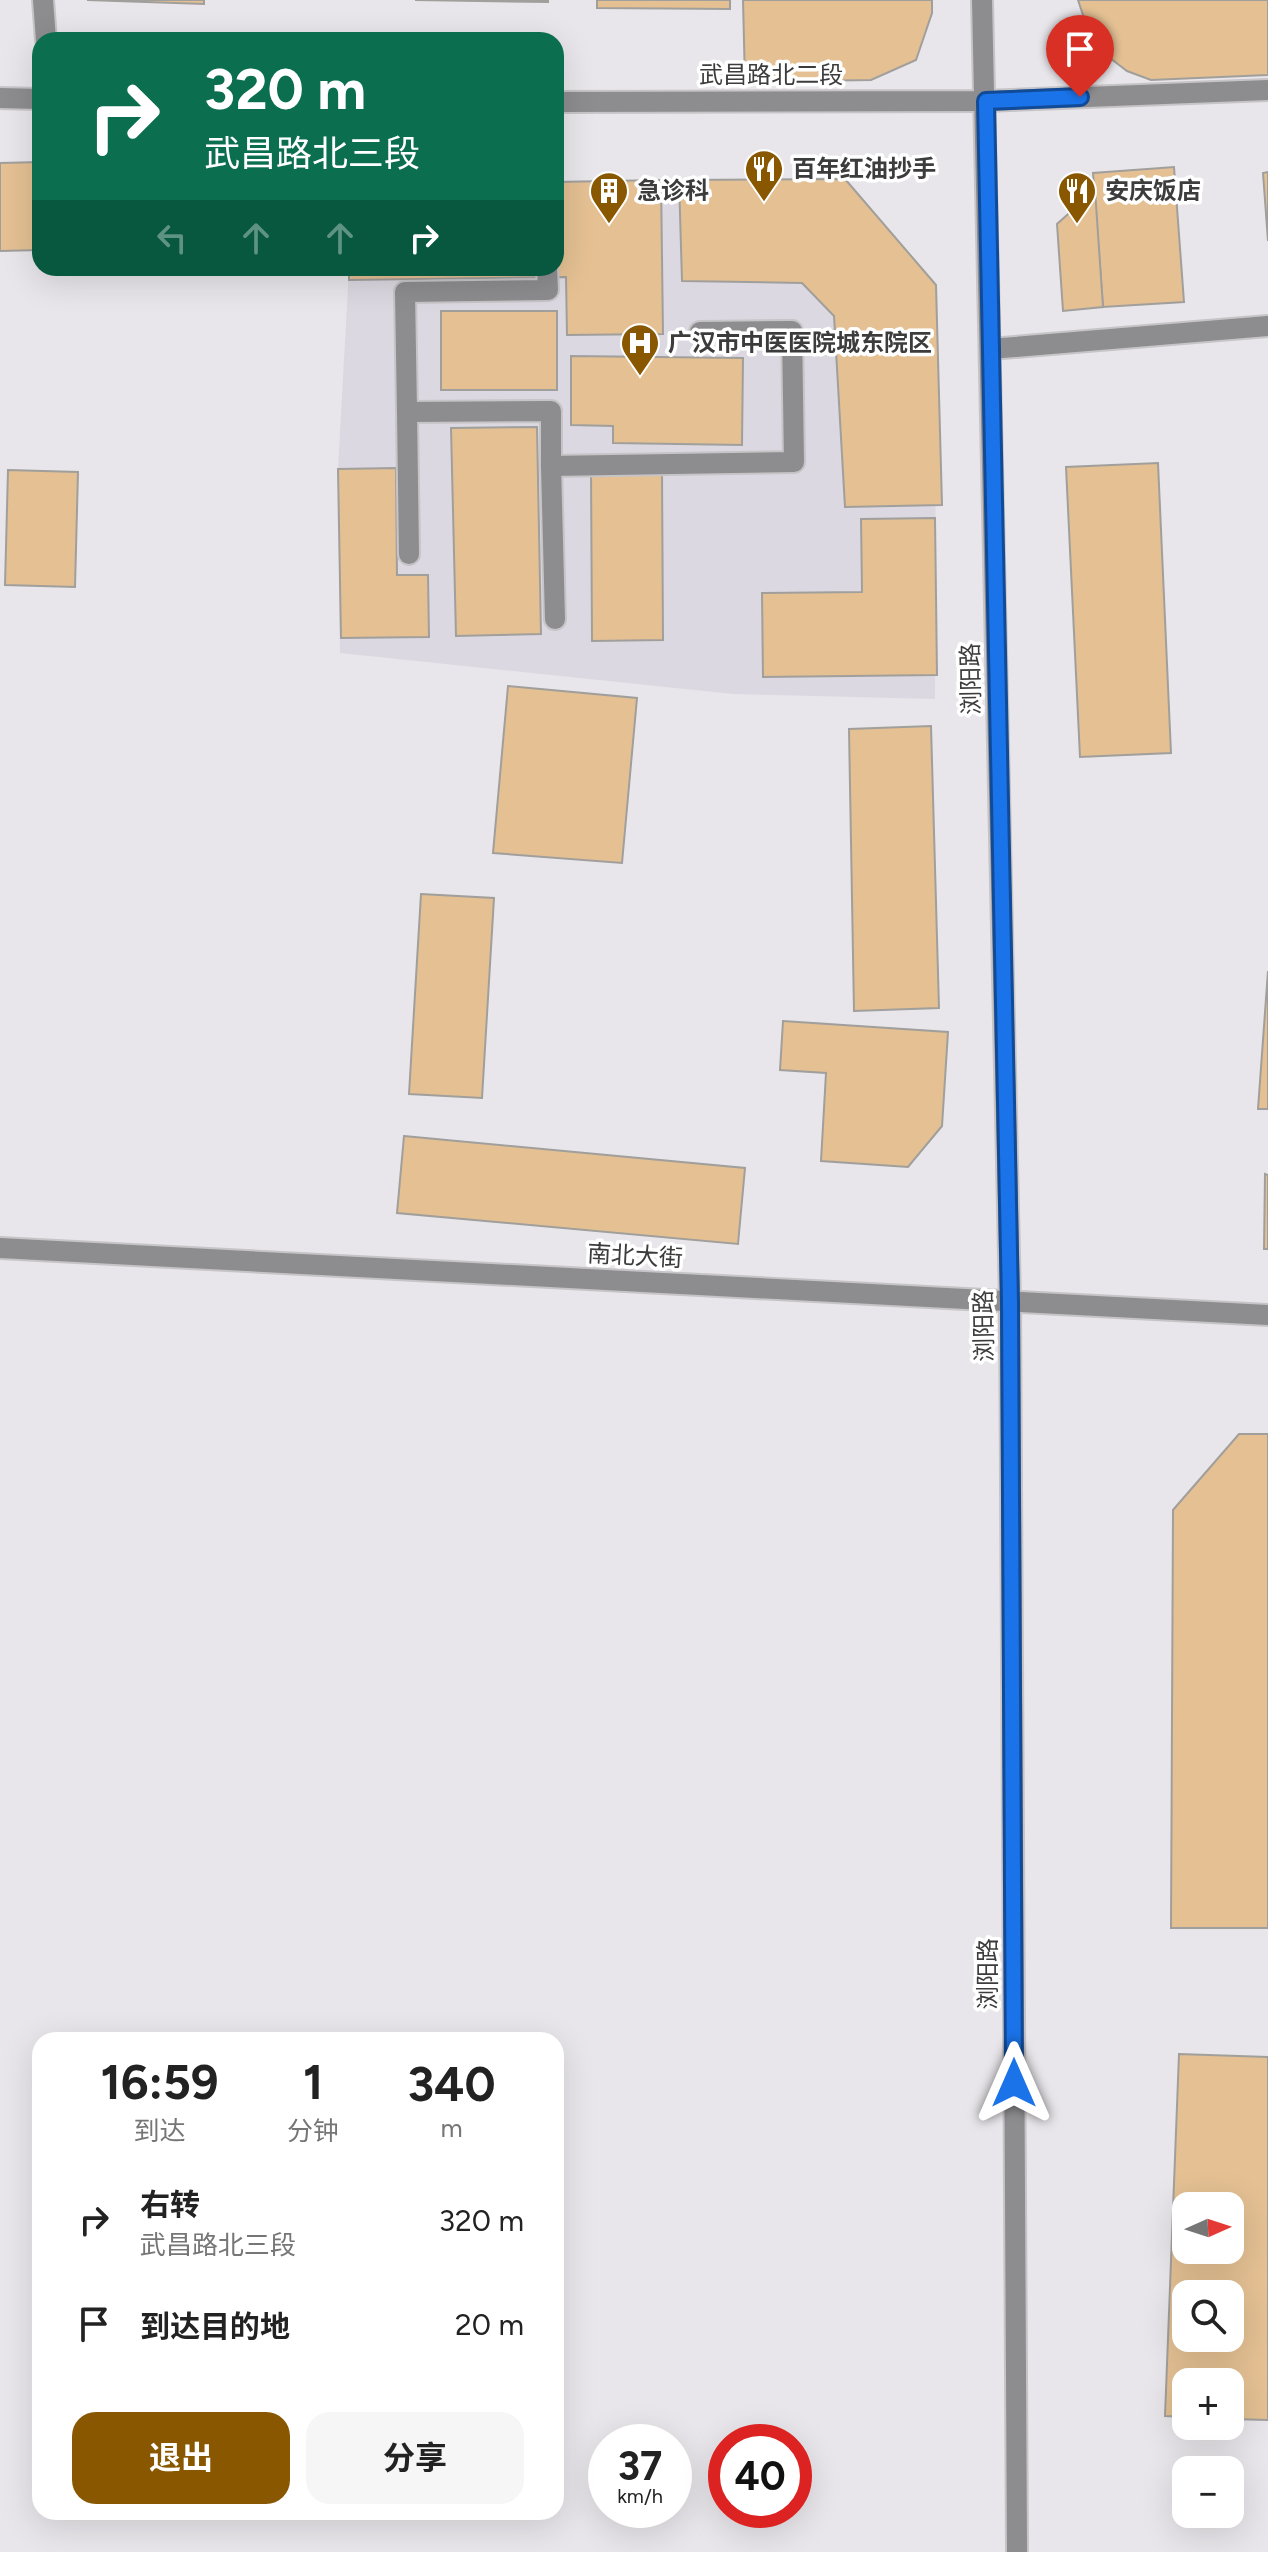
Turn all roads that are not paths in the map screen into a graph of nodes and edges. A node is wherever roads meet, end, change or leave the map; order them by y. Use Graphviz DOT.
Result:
graph roads {
  1 [pos="43,0"];
  2 [pos="982,0"];
  3 [pos="45,32"];
  4 [pos="1268,90"];
  5 [pos="0,98"];
  6 [pos="32,99"];
  7 [pos="986,101"];
  8 [pos="564,102"];
  9 [pos="547,276"];
  10 [pos="1268,326"];
  11 [pos="700,332"];
  12 [pos="990,349"];
  13 [pos="407,412"];
  14 [pos="551,466"];
  15 [pos="409,554"];
  16 [pos="555,619"];
  17 [pos="0,1248"];
  18 [pos="1010,1302"];
  19 [pos="1268,1315"];
  20 [pos="1017,2552"];
  1 -- 3 [label="street"];
  2 -- 7 [label="street, 浏阳路"];
  4 -- 7 [label="street, 武昌路北二段"];
  5 -- 6 [label="street"];
  7 -- 8 [label="street, 武昌路北二段"];
  7 -- 12 [label="street, 浏阳路"];
  9 -- 13 [label="street"];
  10 -- 12 [label="street"];
  11 -- 14 [label="street"];
  12 -- 18 [label="street, 浏阳路"];
  13 -- 14 [label="street"];
  13 -- 15 [label="street"];
  14 -- 16 [label="street"];
  17 -- 18 [label="street, 南北大街"];
  18 -- 19 [label="street, 南北大街"];
  18 -- 20 [label="street, 浏阳路"];
}
